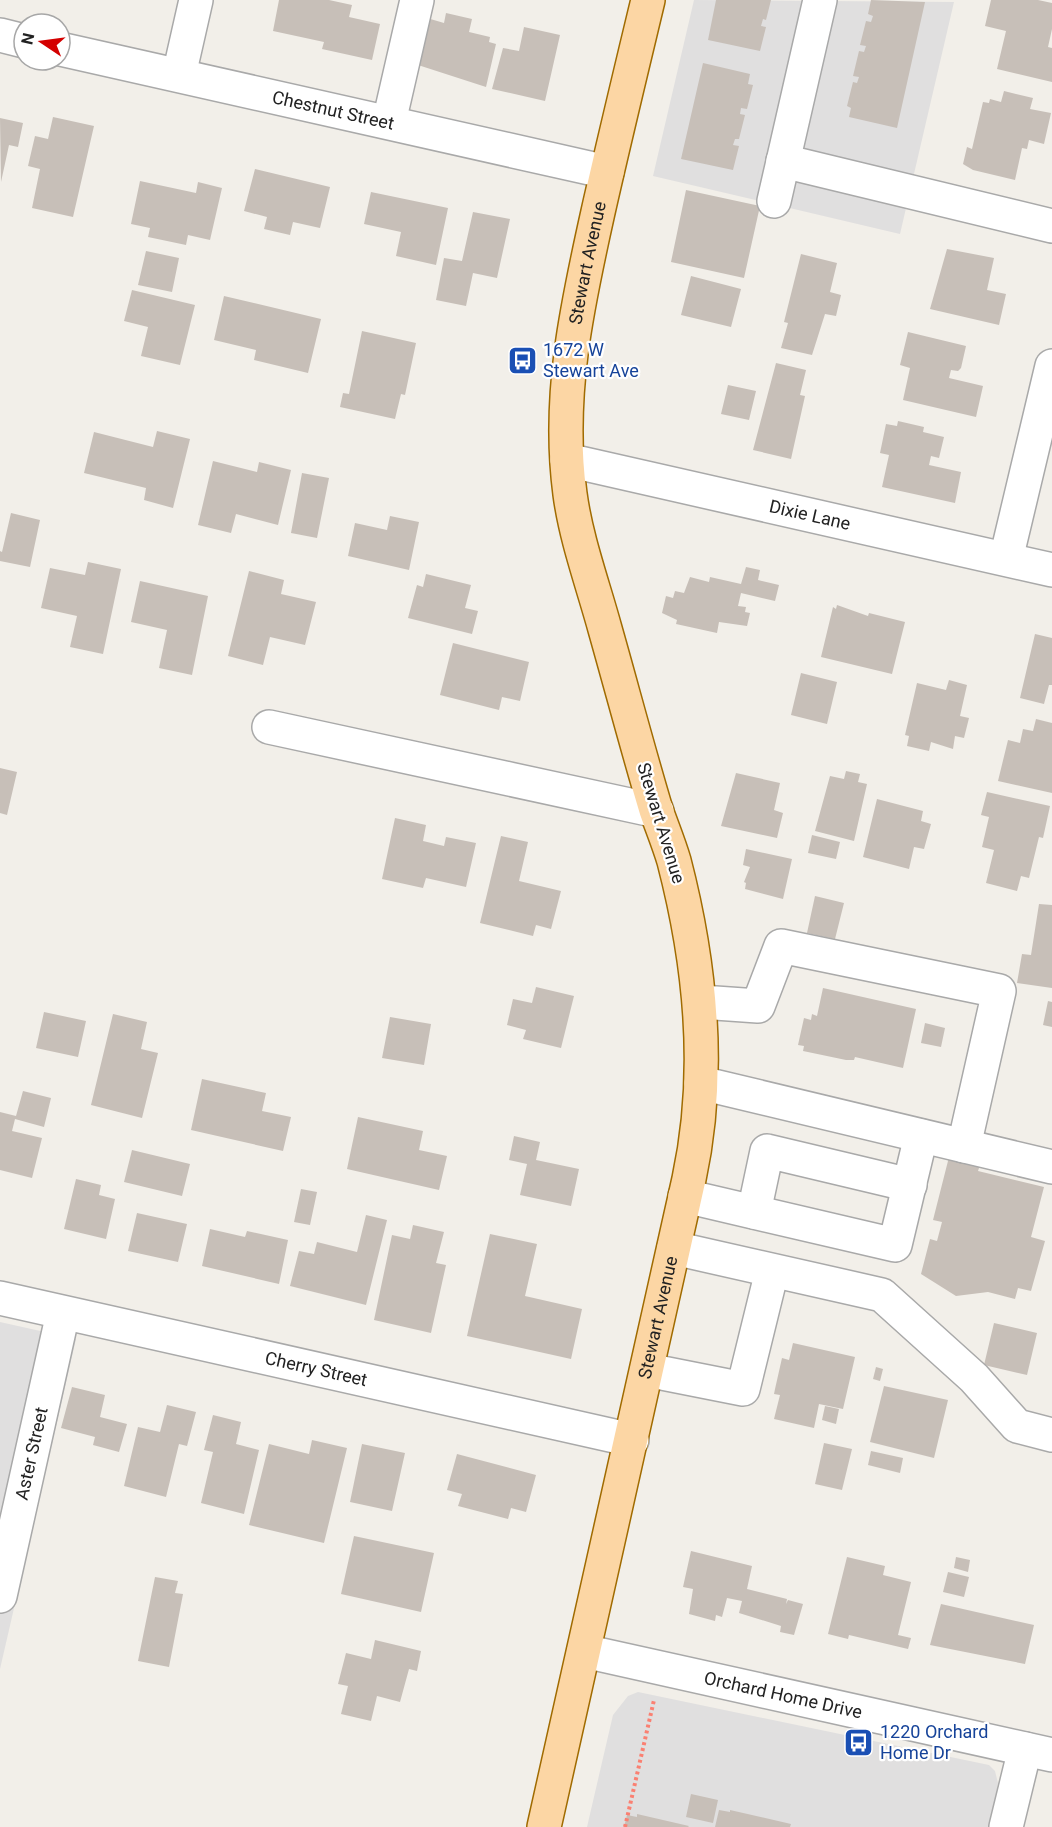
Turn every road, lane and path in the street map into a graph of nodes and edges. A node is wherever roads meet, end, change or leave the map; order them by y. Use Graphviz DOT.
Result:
graph roads {
  1 [pos="196,0"];
  2 [pos="417,0"];
  3 [pos="648,0"];
  4 [pos="820,0"];
  5 [pos="72,52"];
  6 [pos="179,75"];
  7 [pos="389,122"];
  8 [pos="783,161"];
  9 [pos="607,172"];
  10 [pos="774,201"];
  11 [pos="1052,226"];
  12 [pos="1052,366"];
  13 [pos="567,460"];
  14 [pos="1006,559"];
  15 [pos="1052,570"];
  16 [pos="269,727"];
  17 [pos="657,811"];
  18 [pos="701,1002"];
  19 [pos="701,1083"];
  20 [pos="921,1136"];
  21 [pos="964,1146"];
  22 [pos="1052,1167"];
  23 [pos="910,1185"];
  24 [pos="686,1196"];
  25 [pos="754,1212"];
  26 [pos="895,1245"];
  27 [pos="674,1248"];
  28 [pos="772,1271"];
  29 [pos="882,1295"];
  30 [pos="0,1298"];
  31 [pos="63,1313"];
  32 [pos="647,1370"];
  33 [pos="1052,1435"];
  34 [pos="632,1440"];
  35 [pos="0,1596"];
  36 [pos="584,1651"];
  37 [pos="654,1700"];
  38 [pos="1038,1752"];
  39 [pos="544,1827"];
  40 [pos="625,1827"];
  41 [pos="1006,1827"];
  1 -- 6 [label="street"];
  2 -- 7 [label="street"];
  3 -- 9 [label="main road, Stewart Avenue"];
  4 -- 8 [label="street"];
  5 -- 6 [label="street, Chestnut Street"];
  6 -- 7 [label="street, Chestnut Street"];
  7 -- 9 [label="street, Chestnut Street"];
  8 -- 10 [label="street"];
  8 -- 11 [label="street"];
  9 -- 13 [label="main road, Stewart Avenue"];
  12 -- 14 [label="street"];
  13 -- 14 [label="street, Dixie Lane"];
  13 -- 17 [label="main road, Stewart Avenue"];
  14 -- 15 [label="street, Dixie Lane"];
  16 -- 17 [label="street"];
  17 -- 18 [label="main road, Stewart Avenue"];
  18 -- 19 [label="main road, Stewart Avenue"];
  18 -- 21 [label="street"];
  19 -- 20 [label="street"];
  19 -- 24 [label="main road, Stewart Avenue"];
  20 -- 21 [label="street"];
  20 -- 23 [label="street"];
  21 -- 22 [label="street"];
  23 -- 25 [label="street"];
  23 -- 26 [label="street"];
  24 -- 25 [label="street"];
  24 -- 27 [label="main road, Stewart Avenue"];
  25 -- 26 [label="street"];
  26 -- 29 [label="street"];
  27 -- 28 [label="street"];
  27 -- 32 [label="main road, Stewart Avenue"];
  28 -- 29 [label="street"];
  28 -- 32 [label="street"];
  29 -- 33 [label="street"];
  30 -- 31 [label="street, Cherry Street"];
  31 -- 34 [label="street, Cherry Street"];
  31 -- 35 [label="street, Aster Street"];
  32 -- 34 [label="main road, Stewart Avenue"];
  34 -- 36 [label="main road, Stewart Avenue"];
  36 -- 38 [label="street, Orchard Home Drive"];
  36 -- 39 [label="main road, Stewart Avenue"];
  37 -- 40 [label="path"];
  38 -- 41 [label="street"];
}
